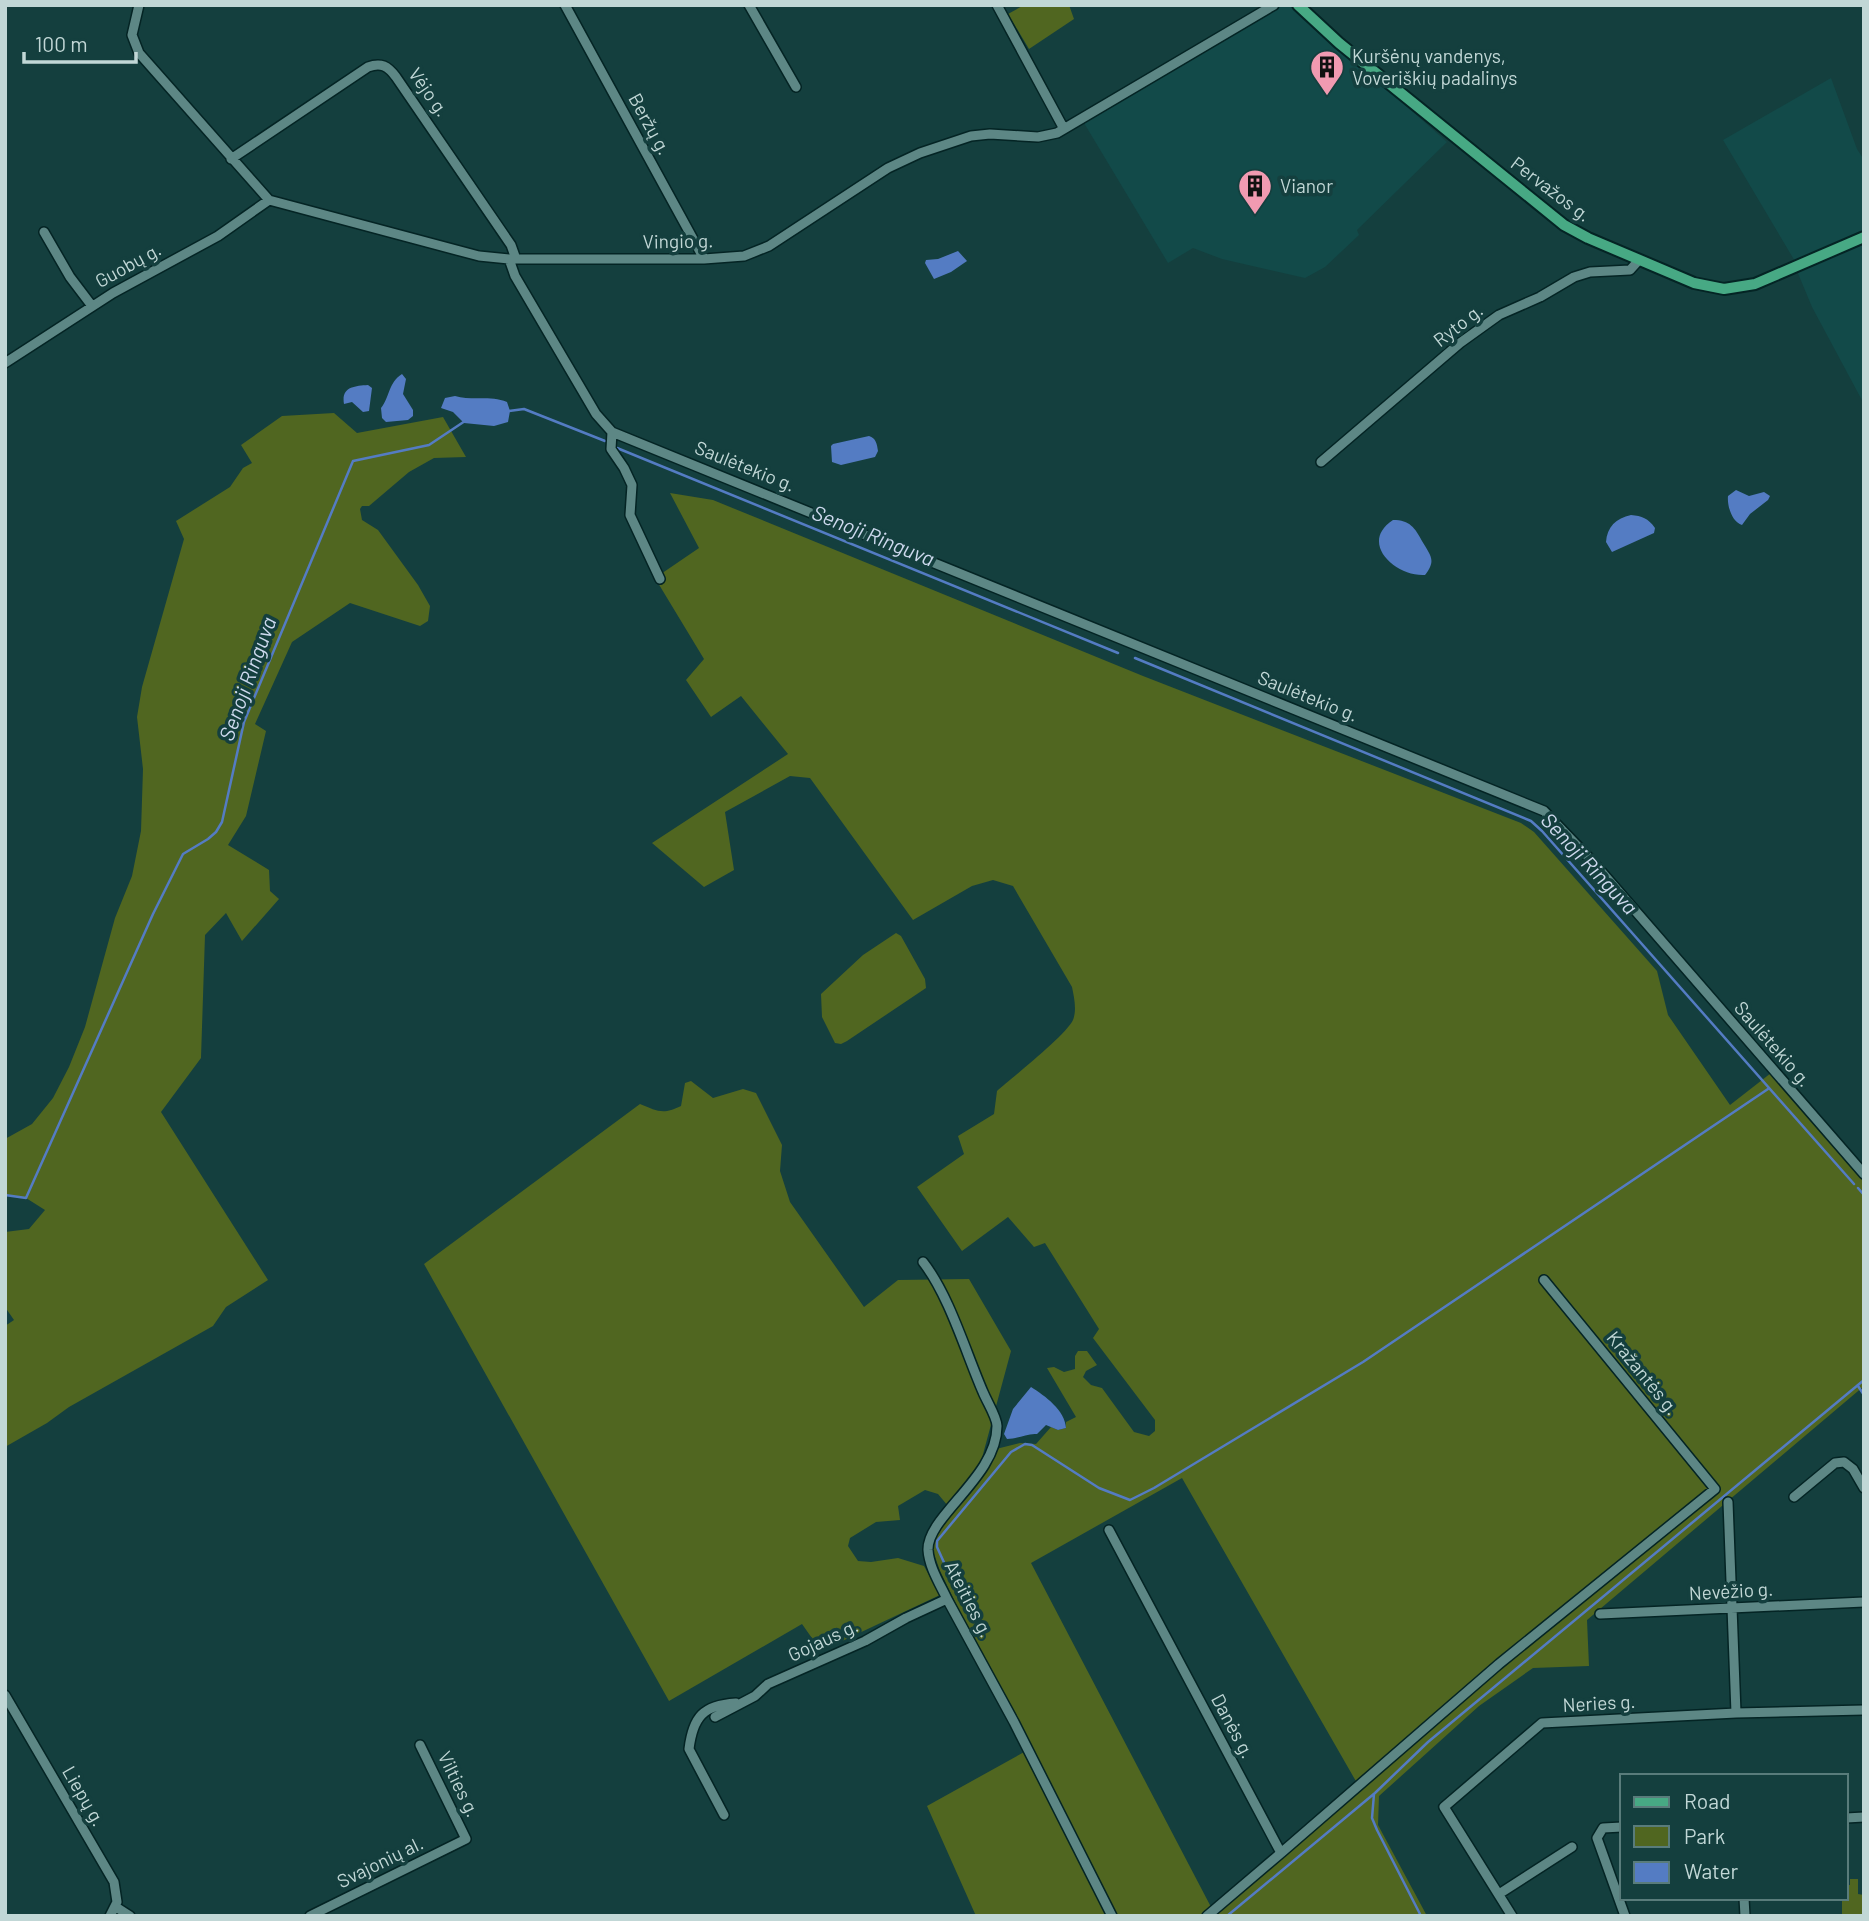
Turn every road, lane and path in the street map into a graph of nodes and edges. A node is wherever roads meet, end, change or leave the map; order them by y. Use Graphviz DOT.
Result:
graph roads {
  1 [pos="139,5"];
  2 [pos="749,5"];
  3 [pos="997,5"];
  4 [pos="1274,5"];
  5 [pos="1298,5"];
  6 [pos="567,6"];
  7 [pos="796,87"];
  8 [pos="1064,129"];
  9 [pos="231,159"];
  10 [pos="270,200"];
  11 [pos="44,232"];
  12 [pos="1864,237"];
  13 [pos="513,259"];
  14 [pos="704,259"];
  15 [pos="1639,260"];
  16 [pos="92,306"];
  17 [pos="5,363"];
  18 [pos="612,432"];
  19 [pos="1321,462"];
  20 [pos="660,579"];
  21 [pos="1864,1174"];
  22 [pos="923,1262"];
  23 [pos="1544,1280"];
  24 [pos="1864,1488"];
  25 [pos="1794,1497"];
  26 [pos="1728,1503"];
  27 [pos="1109,1530"];
  28 [pos="947,1600"];
  29 [pos="1864,1602"];
  30 [pos="1732,1608"];
  31 [pos="1600,1614"];
  32 [pos="5,1695"];
  33 [pos="741,1703"];
  34 [pos="1861,1710"];
  35 [pos="1736,1713"];
  36 [pos="715,1717"];
  37 [pos="420,1745"];
  38 [pos="724,1815"];
  39 [pos="1620,1827"];
  40 [pos="466,1839"];
  41 [pos="1572,1847"];
  42 [pos="1281,1853"];
  43 [pos="1499,1894"];
  44 [pos="116,1907"];
  45 [pos="110,1916"];
  46 [pos="130,1916"];
  47 [pos="310,1916"];
  48 [pos="1112,1916"];
  49 [pos="1207,1916"];
  50 [pos="1512,1916"];
  51 [pos="1625,1916"];
  1 -- 9 [label="street"];
  2 -- 7 [label="street"];
  3 -- 8 [label="street"];
  4 -- 8 [label="street, Vingio g."];
  5 -- 15 [label="main road, Pervažos g."];
  6 -- 14 [label="street, Beržų g."];
  8 -- 14 [label="street, Vingio g."];
  9 -- 10 [label="street"];
  9 -- 13 [label="street, Vėjo g."];
  10 -- 13 [label="street, Vingio g."];
  10 -- 16 [label="street, Guobų g."];
  11 -- 16 [label="street"];
  12 -- 15 [label="main road, Pervažos g."];
  13 -- 14 [label="street, Vingio g."];
  13 -- 18 [label="street"];
  15 -- 19 [label="street, Ryto g."];
  16 -- 17 [label="street, Guobų g."];
  18 -- 20 [label="street"];
  18 -- 21 [label="street, Saulėtekio g."];
  22 -- 28 [label="street, Ateities g."];
  23 -- 42 [label="street, Kražantės g."];
  24 -- 25 [label="street"];
  26 -- 30 [label="street"];
  27 -- 42 [label="street, Danės g."];
  28 -- 33 [label="street, Gojaus g."];
  28 -- 48 [label="street, Ateities g."];
  29 -- 30 [label="street, Nevėžio g."];
  30 -- 31 [label="street, Nevėžio g."];
  30 -- 35 [label="street"];
  32 -- 44 [label="street, Liepų g."];
  33 -- 36 [label="street, Gojaus g."];
  33 -- 38 [label="street"];
  34 -- 35 [label="street, Neries g."];
  35 -- 43 [label="street, Neries g."];
  37 -- 40 [label="street, Vilties g."];
  39 -- 51 [label="street"];
  40 -- 47 [label="street, Svajonių al."];
  41 -- 43 [label="street"];
  42 -- 49 [label="street"];
  43 -- 50 [label="street, Neries g."];
  44 -- 45 [label="street"];
  44 -- 46 [label="street"];
}
